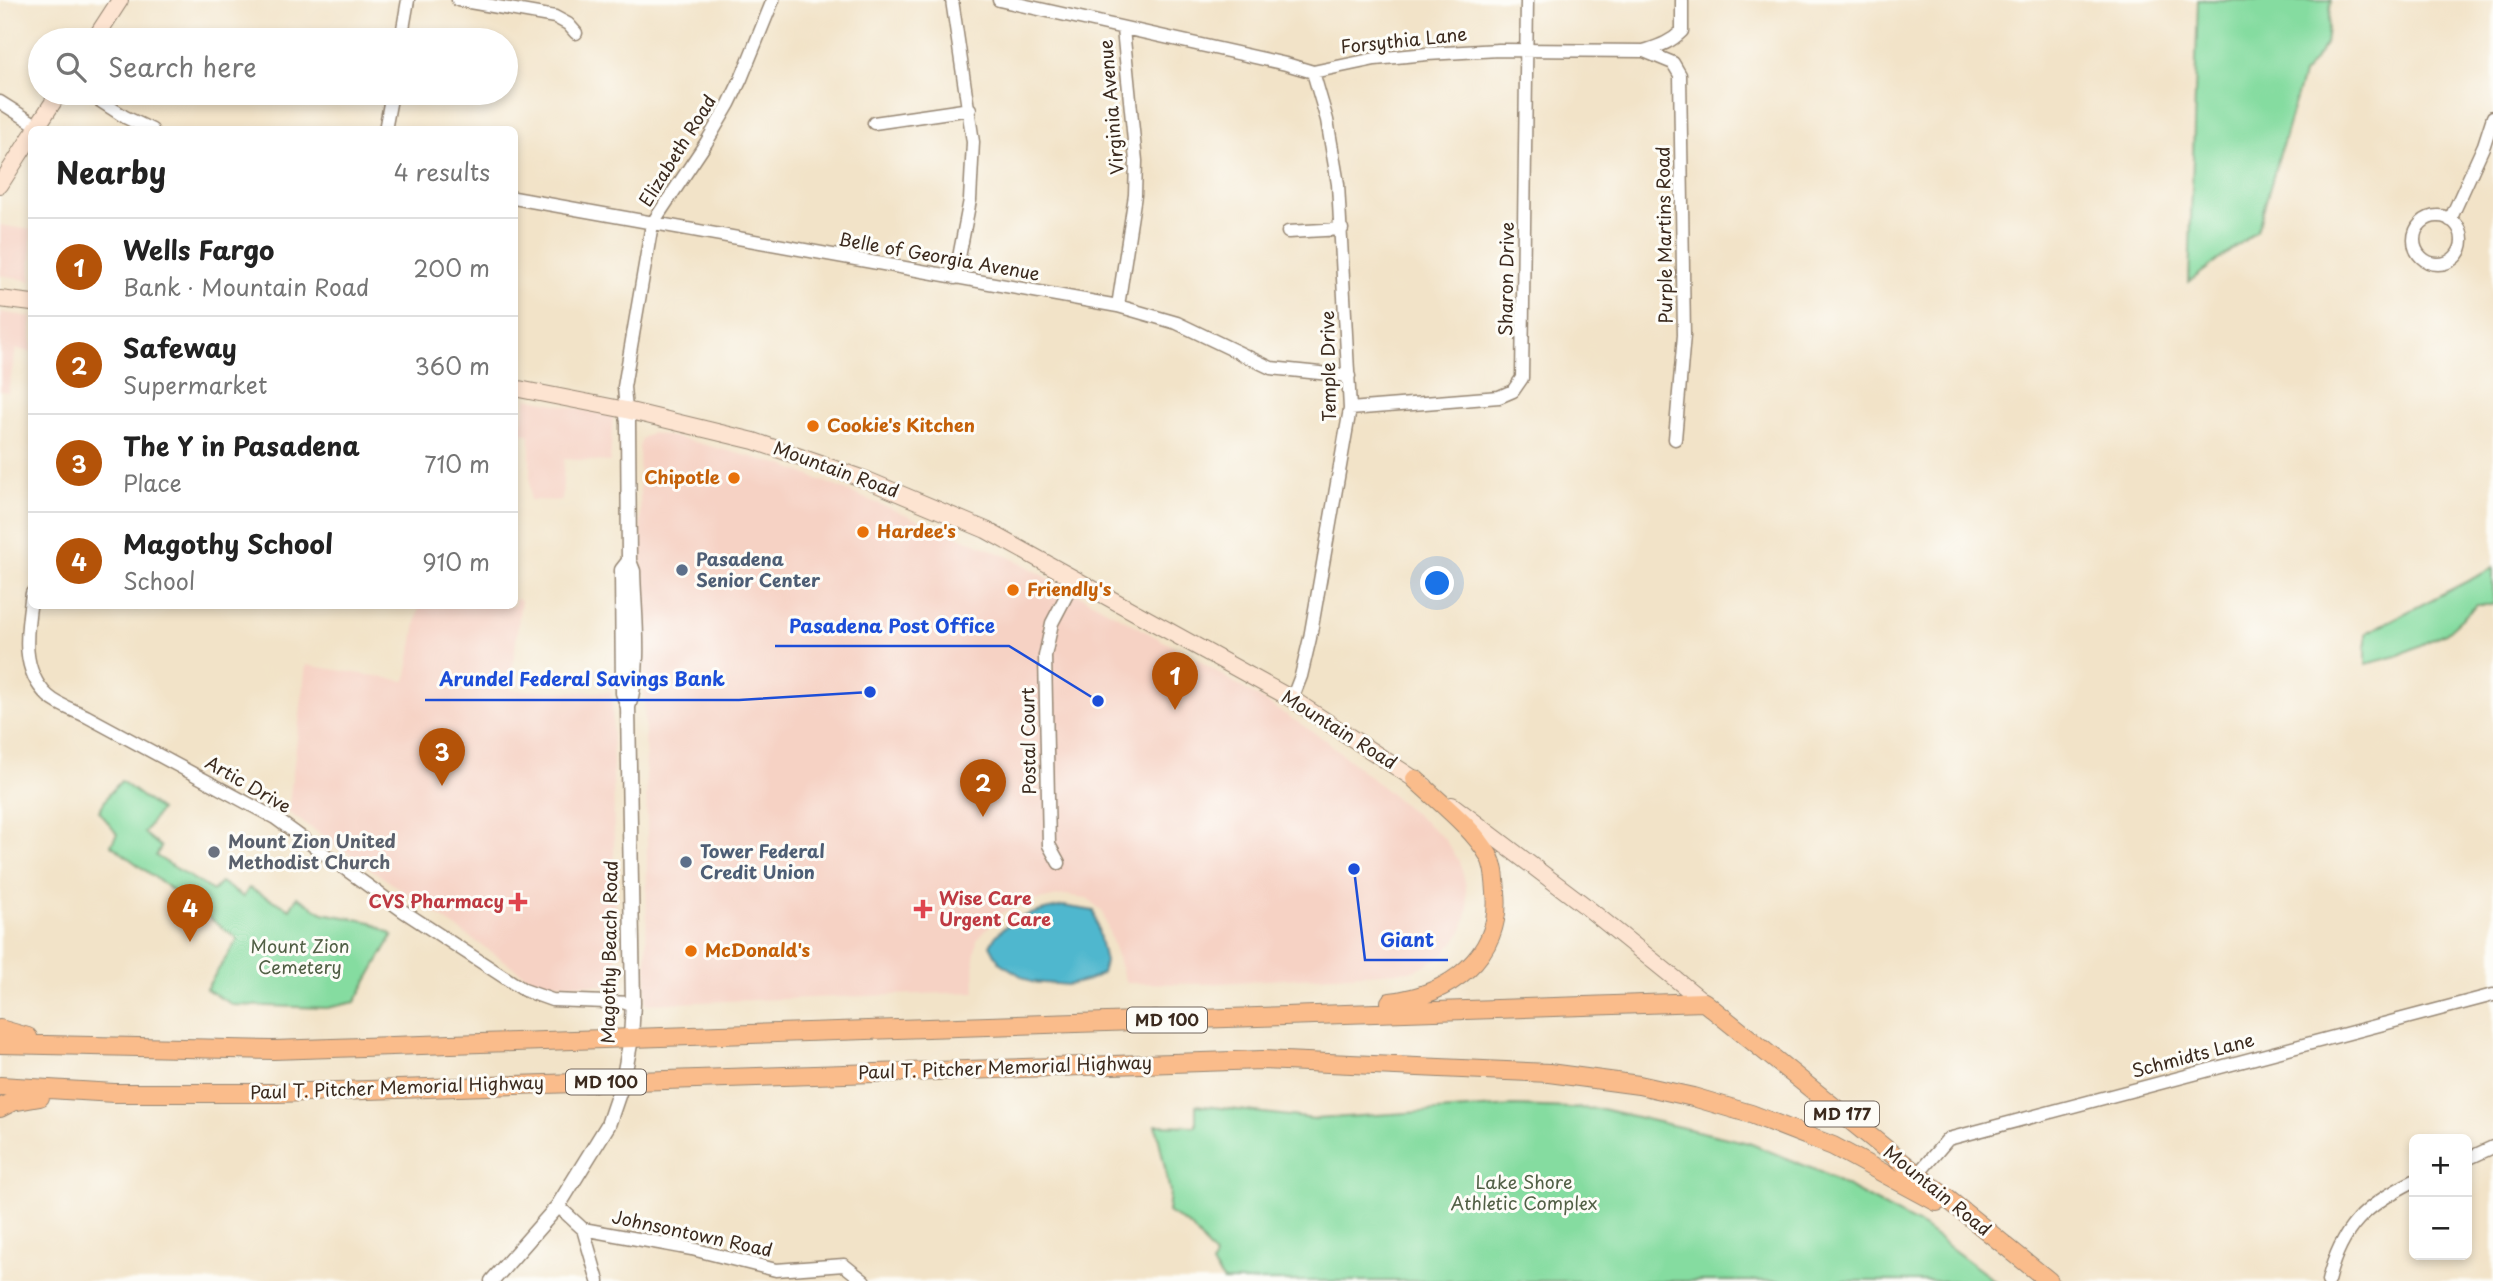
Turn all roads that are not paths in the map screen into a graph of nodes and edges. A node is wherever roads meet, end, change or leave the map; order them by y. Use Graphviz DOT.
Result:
graph roads {
  1 [pos="120,0"];
  2 [pos="408,0"];
  3 [pos="458,0"];
  4 [pos="773,0"];
  5 [pos="952,0"];
  6 [pos="999,0"];
  7 [pos="1527,0"];
  8 [pos="1682,0"];
  9 [pos="102,28"];
  10 [pos="403,28"];
  11 [pos="1123,29"];
  12 [pos="576,33"];
  13 [pos="1527,50"];
  14 [pos="1644,51"];
  15 [pos="1313,72"];
  16 [pos="0,102"];
  17 [pos="52,105"];
  18 [pos="106,105"];
  19 [pos="390,105"];
  20 [pos="970,109"];
  21 [pos="2493,117"];
  22 [pos="874,123"];
  23 [pos="30,126"];
  24 [pos="38,126"];
  25 [pos="144,126"];
  26 [pos="386,126"];
  27 [pos="28,141"];
  28 [pos="0,185"];
  29 [pos="518,199"];
  30 [pos="2450,220"];
  31 [pos="652,224"];
  32 [pos="1342,229"];
  33 [pos="1288,232"];
  34 [pos="955,278"];
  35 [pos="0,299"];
  36 [pos="28,302"];
  37 [pos="1118,306"];
  38 [pos="1349,376"];
  39 [pos="518,389"];
  40 [pos="1350,409"];
  41 [pos="626,410"];
  42 [pos="1675,439"];
  43 [pos="1075,579"];
  44 [pos="30,609"];
  45 [pos="1292,699"];
  46 [pos="1415,779"];
  47 [pos="1059,863"];
  48 [pos="2493,995"];
  49 [pos="1703,1002"];
  50 [pos="633,1003"];
  51 [pos="1259,1016"];
  52 [pos="0,1029"];
  53 [pos="631,1039"];
  54 [pos="0,1044"];
  55 [pos="108,1047"];
  56 [pos="623,1081"];
  57 [pos="0,1086"];
  58 [pos="114,1093"];
  59 [pos="0,1108"];
  60 [pos="2493,1147"];
  61 [pos="2472,1157"];
  62 [pos="1917,1175"];
  63 [pos="2409,1184"];
  64 [pos="558,1206"];
  65 [pos="1980,1226"];
  66 [pos="583,1229"];
  67 [pos="492,1281"];
  68 [pos="598,1281"];
  69 [pos="864,1281"];
  70 [pos="2049,1281"];
  71 [pos="2328,1281"];
  1 -- 9 [label="main road"];
  2 -- 10 [label="street"];
  3 -- 12 [label="street"];
  4 -- 31 [label="street, Elizabeth Road"];
  5 -- 20 [label="street"];
  6 -- 11 [label="street, Forsythia Lane"];
  7 -- 13 [label="street, Sharon Drive"];
  8 -- 14 [label="street, Purple Martins Road"];
  11 -- 15 [label="street, Forsythia Lane"];
  11 -- 37 [label="street, Virginia Avenue"];
  13 -- 14 [label="street, Purple Martins Road"];
  13 -- 15 [label="street, Forsythia Lane"];
  13 -- 40 [label="street, Sharon Drive"];
  14 -- 42 [label="street, Purple Martins Road"];
  15 -- 32 [label="street, Temple Drive"];
  16 -- 23 [label="street"];
  17 -- 24 [label="main road"];
  18 -- 25 [label="street"];
  19 -- 26 [label="street"];
  20 -- 22 [label="street"];
  20 -- 34 [label="street"];
  21 -- 30 [label="street"];
  27 -- 28 [label="main road"];
  29 -- 31 [label="street, Belle of Georgia Avenue"];
  31 -- 34 [label="street, Belle of Georgia Avenue"];
  31 -- 41 [label="street, Elizabeth Road"];
  32 -- 33 [label="street"];
  32 -- 38 [label="street, Temple Drive"];
  34 -- 37 [label="street, Belle of Georgia Avenue"];
  35 -- 36 [label="main road"];
  37 -- 38 [label="street, Belle of Georgia Avenue"];
  38 -- 40 [label="street, Temple Drive"];
  39 -- 41 [label="main road, Mountain Road / MD 177"];
  40 -- 45 [label="street, Temple Drive"];
  41 -- 43 [label="main road, Mountain Road / MD 177"];
  41 -- 50 [label="street, Magothy Beach Road"];
  43 -- 45 [label="main road, Mountain Road / MD 177"];
  43 -- 47 [label="street, Postal Court"];
  44 -- 50 [label="street, Artic Drive"];
  45 -- 46 [label="main road, Mountain Road / MD 177"];
  46 -- 49 [label="main road, Mountain Road / MD 177"];
  46 -- 51 [label="main road"];
  48 -- 62 [label="street, Schmidts Lane"];
  49 -- 51 [label="main road, MD 100"];
  49 -- 62 [label="main road, Mountain Road / MD 177"];
  50 -- 53 [label="street, Magothy Beach Road"];
  51 -- 53 [label="main road, MD 100"];
  52 -- 55 [label="main road"];
  53 -- 55 [label="main road, MD 100"];
  53 -- 56 [label="street, Magothy Beach Road"];
  54 -- 55 [label="main road, MD 100"];
  56 -- 58 [label="main road, Paul T. Pitcher Memorial Highway / MD 100"];
  56 -- 64 [label="street, Magothy Beach Road"];
  56 -- 65 [label="main road, Paul T. Pitcher Memorial Highway / MD 100"];
  57 -- 58 [label="main road, Paul T. Pitcher Memorial Highway / MD 100"];
  58 -- 59 [label="main road"];
  60 -- 61 [label="street"];
  62 -- 65 [label="main road, Mountain Road / MD 177"];
  63 -- 71 [label="street"];
  64 -- 66 [label="street"];
  64 -- 67 [label="street, Magothy Beach Road"];
  65 -- 70 [label="main road, Mountain Road / MD 177"];
  66 -- 68 [label="street"];
  66 -- 69 [label="street, Johnsontown Road"];
}
